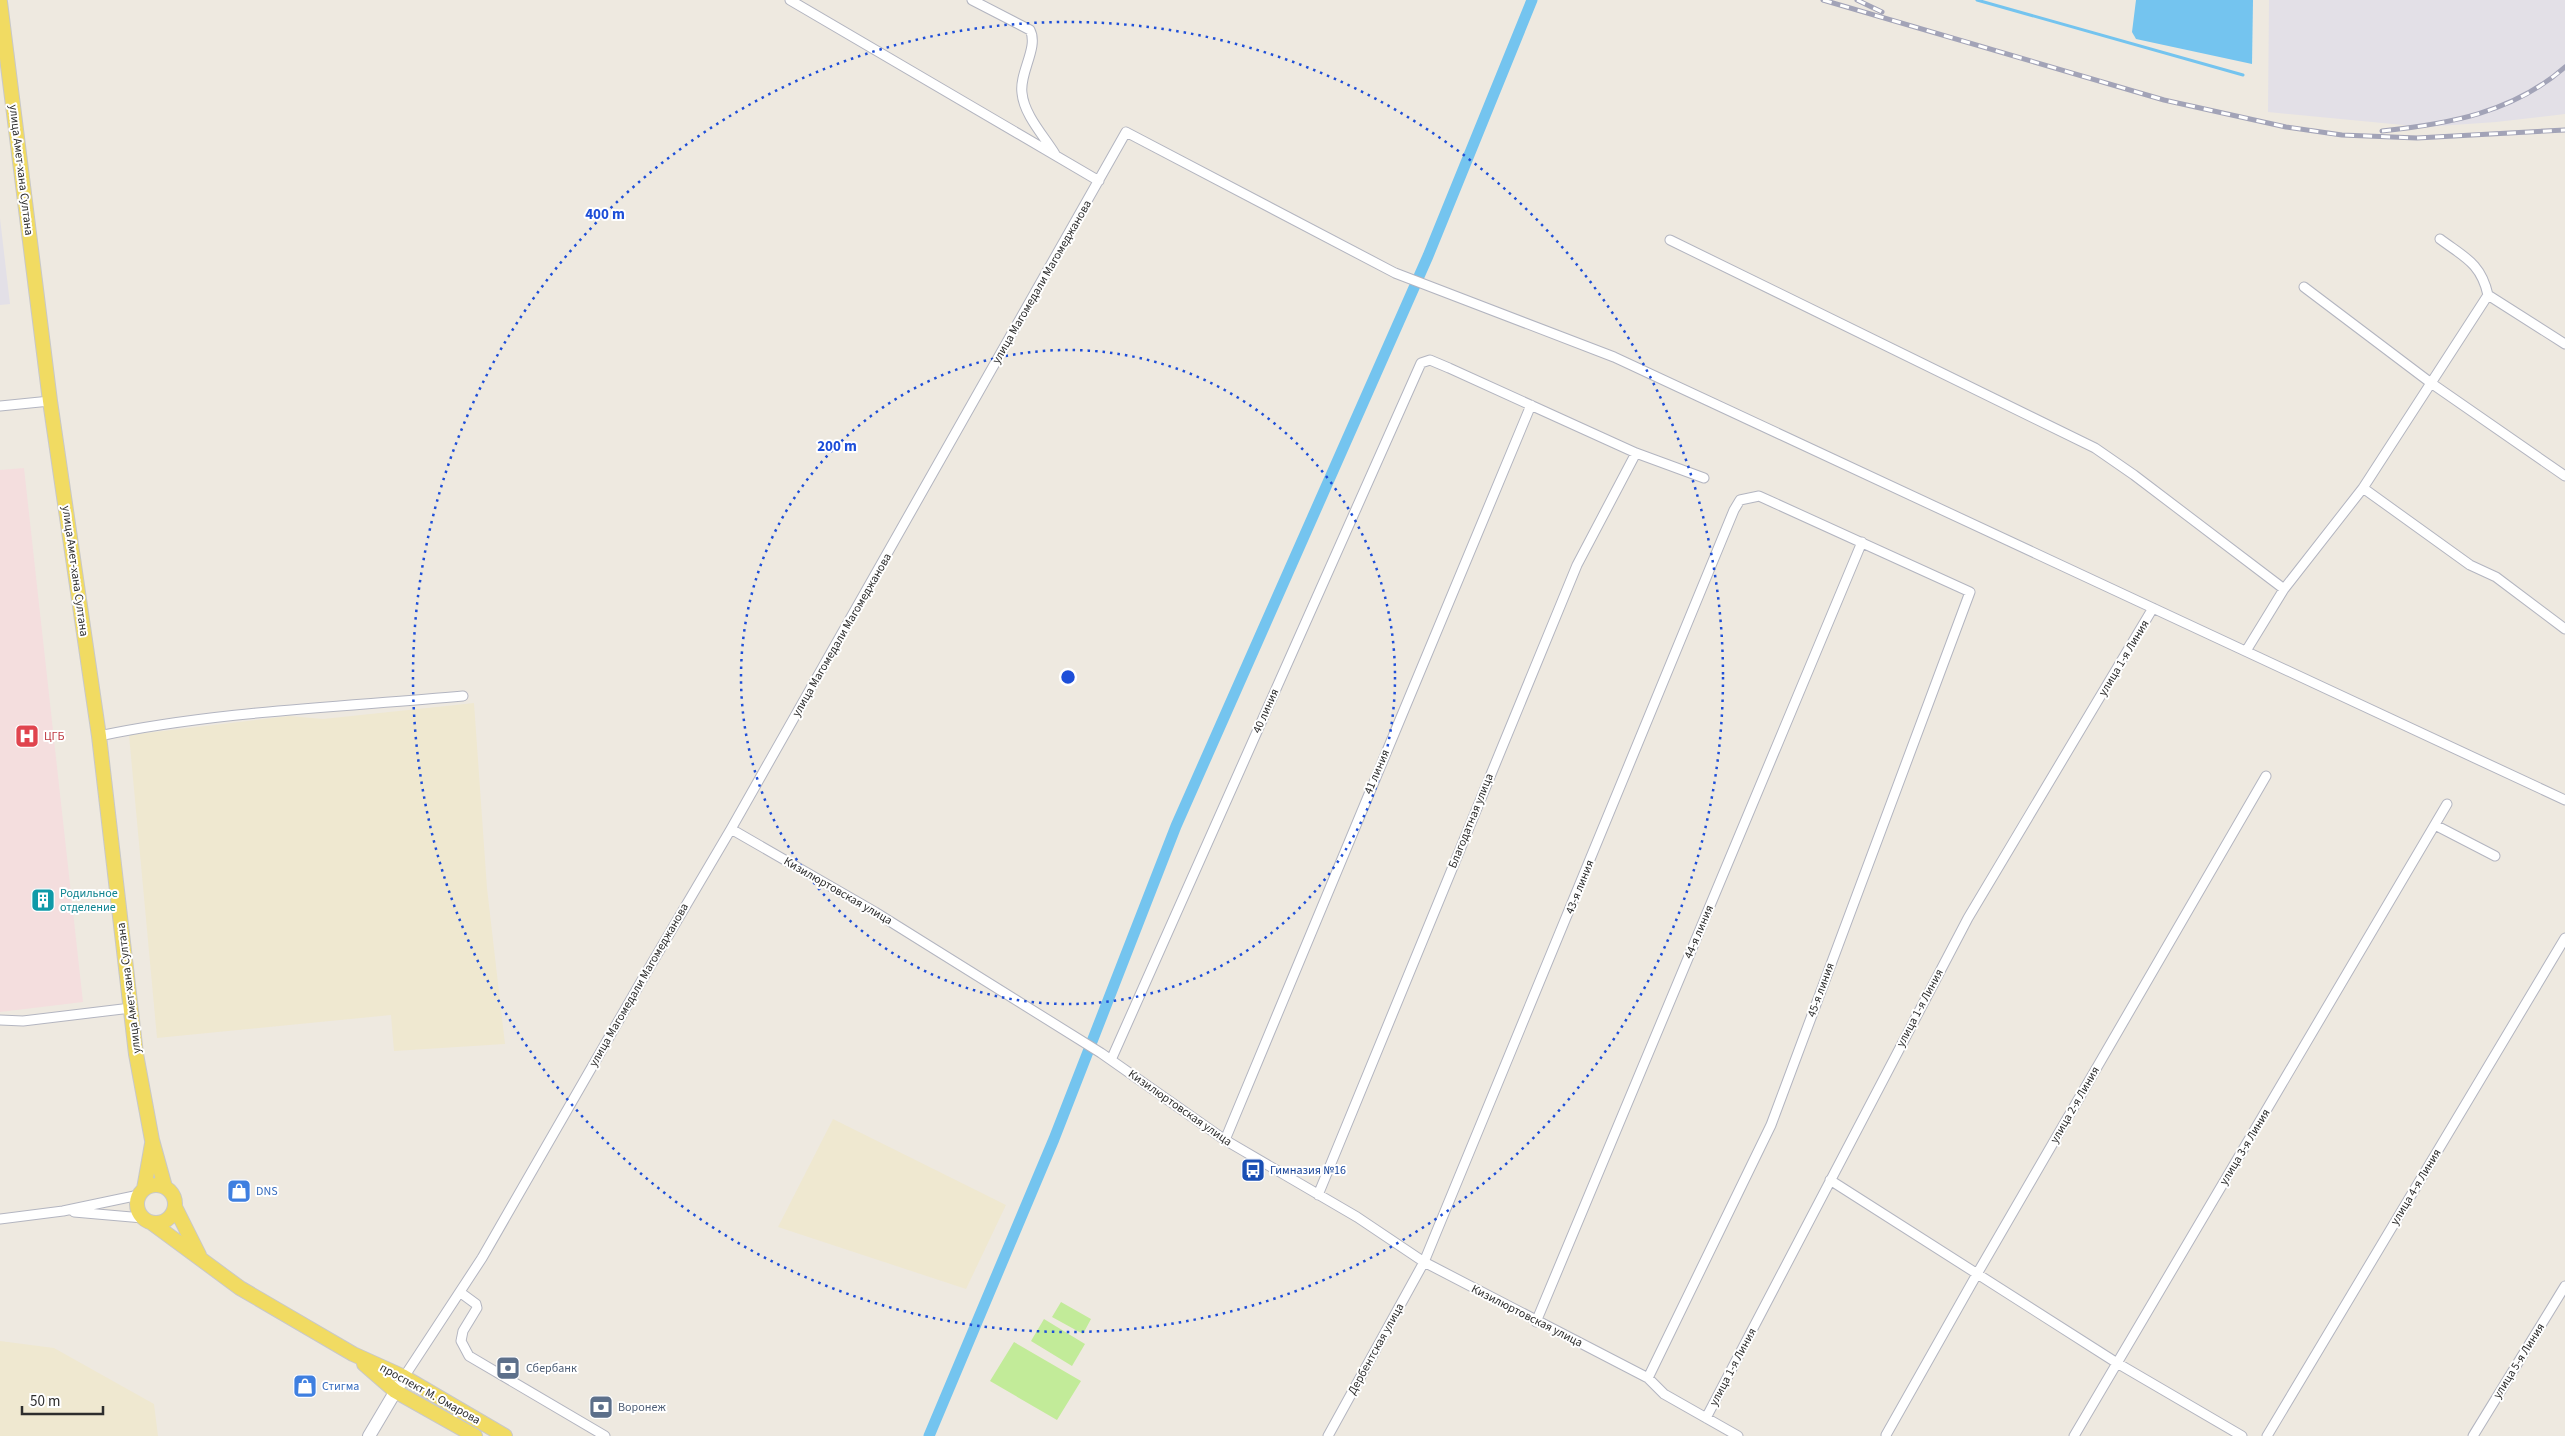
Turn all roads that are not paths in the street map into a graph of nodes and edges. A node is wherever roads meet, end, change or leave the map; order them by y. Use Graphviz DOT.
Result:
graph roads {
  1 [pos="790,0"];
  2 [pos="972,0"];
  3 [pos="0,2"];
  4 [pos="1057,156"];
  5 [pos="1099,181"];
  6 [pos="2440,239"];
  7 [pos="1670,240"];
  8 [pos="2304,287"];
  9 [pos="2488,295"];
  10 [pos="2565,344"];
  11 [pos="2431,383"];
  12 [pos="50,401"];
  13 [pos="1531,405"];
  14 [pos="0,406"];
  15 [pos="1636,453"];
  16 [pos="2565,476"];
  17 [pos="1704,478"];
  18 [pos="2363,488"];
  19 [pos="1862,542"];
  20 [pos="2284,589"];
  21 [pos="2153,608"];
  22 [pos="2565,628"];
  23 [pos="2246,651"];
  24 [pos="463,696"];
  25 [pos="99,736"];
  26 [pos="2266,776"];
  27 [pos="2565,800"];
  28 [pos="2446,804"];
  29 [pos="2435,825"];
  30 [pos="732,829"];
  31 [pos="2495,856"];
  32 [pos="2565,938"];
  33 [pos="131,1008"];
  34 [pos="0,1020"];
  35 [pos="1111,1060"];
  36 [pos="152,1140"];
  37 [pos="1225,1140"];
  38 [pos="1830,1180"];
  39 [pos="165,1187"];
  40 [pos="141,1192"];
  41 [pos="1318,1195"];
  42 [pos="175,1207"];
  43 [pos="63,1211"];
  44 [pos="0,1219"];
  45 [pos="147,1220"];
  46 [pos="201,1258"];
  47 [pos="1424,1262"];
  48 [pos="1977,1274"];
  49 [pos="2565,1286"];
  50 [pos="461,1292"];
  51 [pos="1536,1322"];
  52 [pos="353,1354"];
  53 [pos="2117,1362"];
  54 [pos="404,1377"];
  55 [pos="1648,1378"];
  56 [pos="395,1391"];
  57 [pos="1706,1418"];
  58 [pos="1886,1435"];
  59 [pos="369,1436"];
  60 [pos="475,1436"];
  61 [pos="505,1436"];
  62 [pos="605,1436"];
  63 [pos="1328,1436"];
  64 [pos="1738,1436"];
  65 [pos="2074,1436"];
  66 [pos="2242,1436"];
  67 [pos="2267,1436"];
  68 [pos="2473,1436"];
  1 -- 4 [label="street"];
  2 -- 4 [label="street"];
  3 -- 12 [label="main road, улица Амет-хана Султана"];
  4 -- 5 [label="street"];
  5 -- 21 [label="street, улица Магомедали Магомеджановa"];
  5 -- 30 [label="street, улица Магомедали Магомеджановa"];
  6 -- 9 [label="street"];
  7 -- 20 [label="street"];
  8 -- 11 [label="street"];
  9 -- 10 [label="street"];
  9 -- 11 [label="street"];
  11 -- 16 [label="street"];
  11 -- 18 [label="street"];
  12 -- 14 [label="street"];
  12 -- 25 [label="main road, улица Амет-хана Султана"];
  13 -- 15 [label="street"];
  13 -- 35 [label="street, 40 линия"];
  13 -- 37 [label="street, 41 линия"];
  15 -- 17 [label="street"];
  15 -- 41 [label="street, Благодатная улица"];
  18 -- 20 [label="street"];
  18 -- 22 [label="street"];
  19 -- 47 [label="street, 43-я линия"];
  19 -- 51 [label="street, 44-я линия"];
  19 -- 55 [label="street, 45-я линия"];
  20 -- 23 [label="street"];
  21 -- 23 [label="street"];
  21 -- 38 [label="street, улица 1-я Линия"];
  23 -- 27 [label="street"];
  24 -- 25 [label="street"];
  25 -- 33 [label="main road, улица Амет-хана Султана"];
  26 -- 48 [label="street, улица 2-я Линия"];
  28 -- 29 [label="street, улица 3-я Линия"];
  29 -- 31 [label="street"];
  29 -- 53 [label="street, улица 3-я Линия"];
  30 -- 35 [label="street, Кизилюртовская улица"];
  30 -- 50 [label="street, улица Магомедали Магомеджановa"];
  32 -- 67 [label="street, улица 4-я Линия"];
  33 -- 34 [label="street"];
  33 -- 36 [label="main road, улица Амет-хана Султана"];
  35 -- 37 [label="street, Кизилюртовская улица"];
  36 -- 39 [label="main road"];
  36 -- 40 [label="main road"];
  37 -- 41 [label="street, Кизилюртовская улица"];
  38 -- 48 [label="street"];
  38 -- 57 [label="street, улица 1-я Линия"];
  39 -- 40 [label="main road"];
  39 -- 42 [label="main road"];
  40 -- 43 [label="street"];
  40 -- 45 [label="main road"];
  41 -- 47 [label="street, Кизилюртовская улица"];
  42 -- 45 [label="main road"];
  42 -- 46 [label="main road"];
  43 -- 44 [label="street"];
  43 -- 45 [label="street"];
  45 -- 46 [label="main road"];
  46 -- 52 [label="main road"];
  47 -- 51 [label="street, Кизилюртовская улица"];
  47 -- 63 [label="street, Дербентская улица"];
  48 -- 53 [label="street"];
  48 -- 58 [label="street, улица 2-я Линия"];
  49 -- 68 [label="street, улица 5-я Линия"];
  50 -- 54 [label="street, улица Магомедали Магомеджановa"];
  50 -- 62 [label="street"];
  51 -- 55 [label="street, Кизилюртовская улица"];
  52 -- 54 [label="main road, проспект М. Омарова"];
  52 -- 56 [label="main road, проспект М. Омарова"];
  53 -- 65 [label="street, улица 3-я Линия"];
  53 -- 66 [label="street"];
  54 -- 56 [label="main road, улица Магомедали Магомеджановa"];
  54 -- 61 [label="main road, проспект М. Омарова"];
  55 -- 57 [label="street, Кизилюртовская улица"];
  56 -- 59 [label="main road, улица Магомедали Магомеджановa"];
  56 -- 60 [label="main road, проспект М. Омарова"];
  57 -- 64 [label="street, Кизилюртовская улица"];
}
